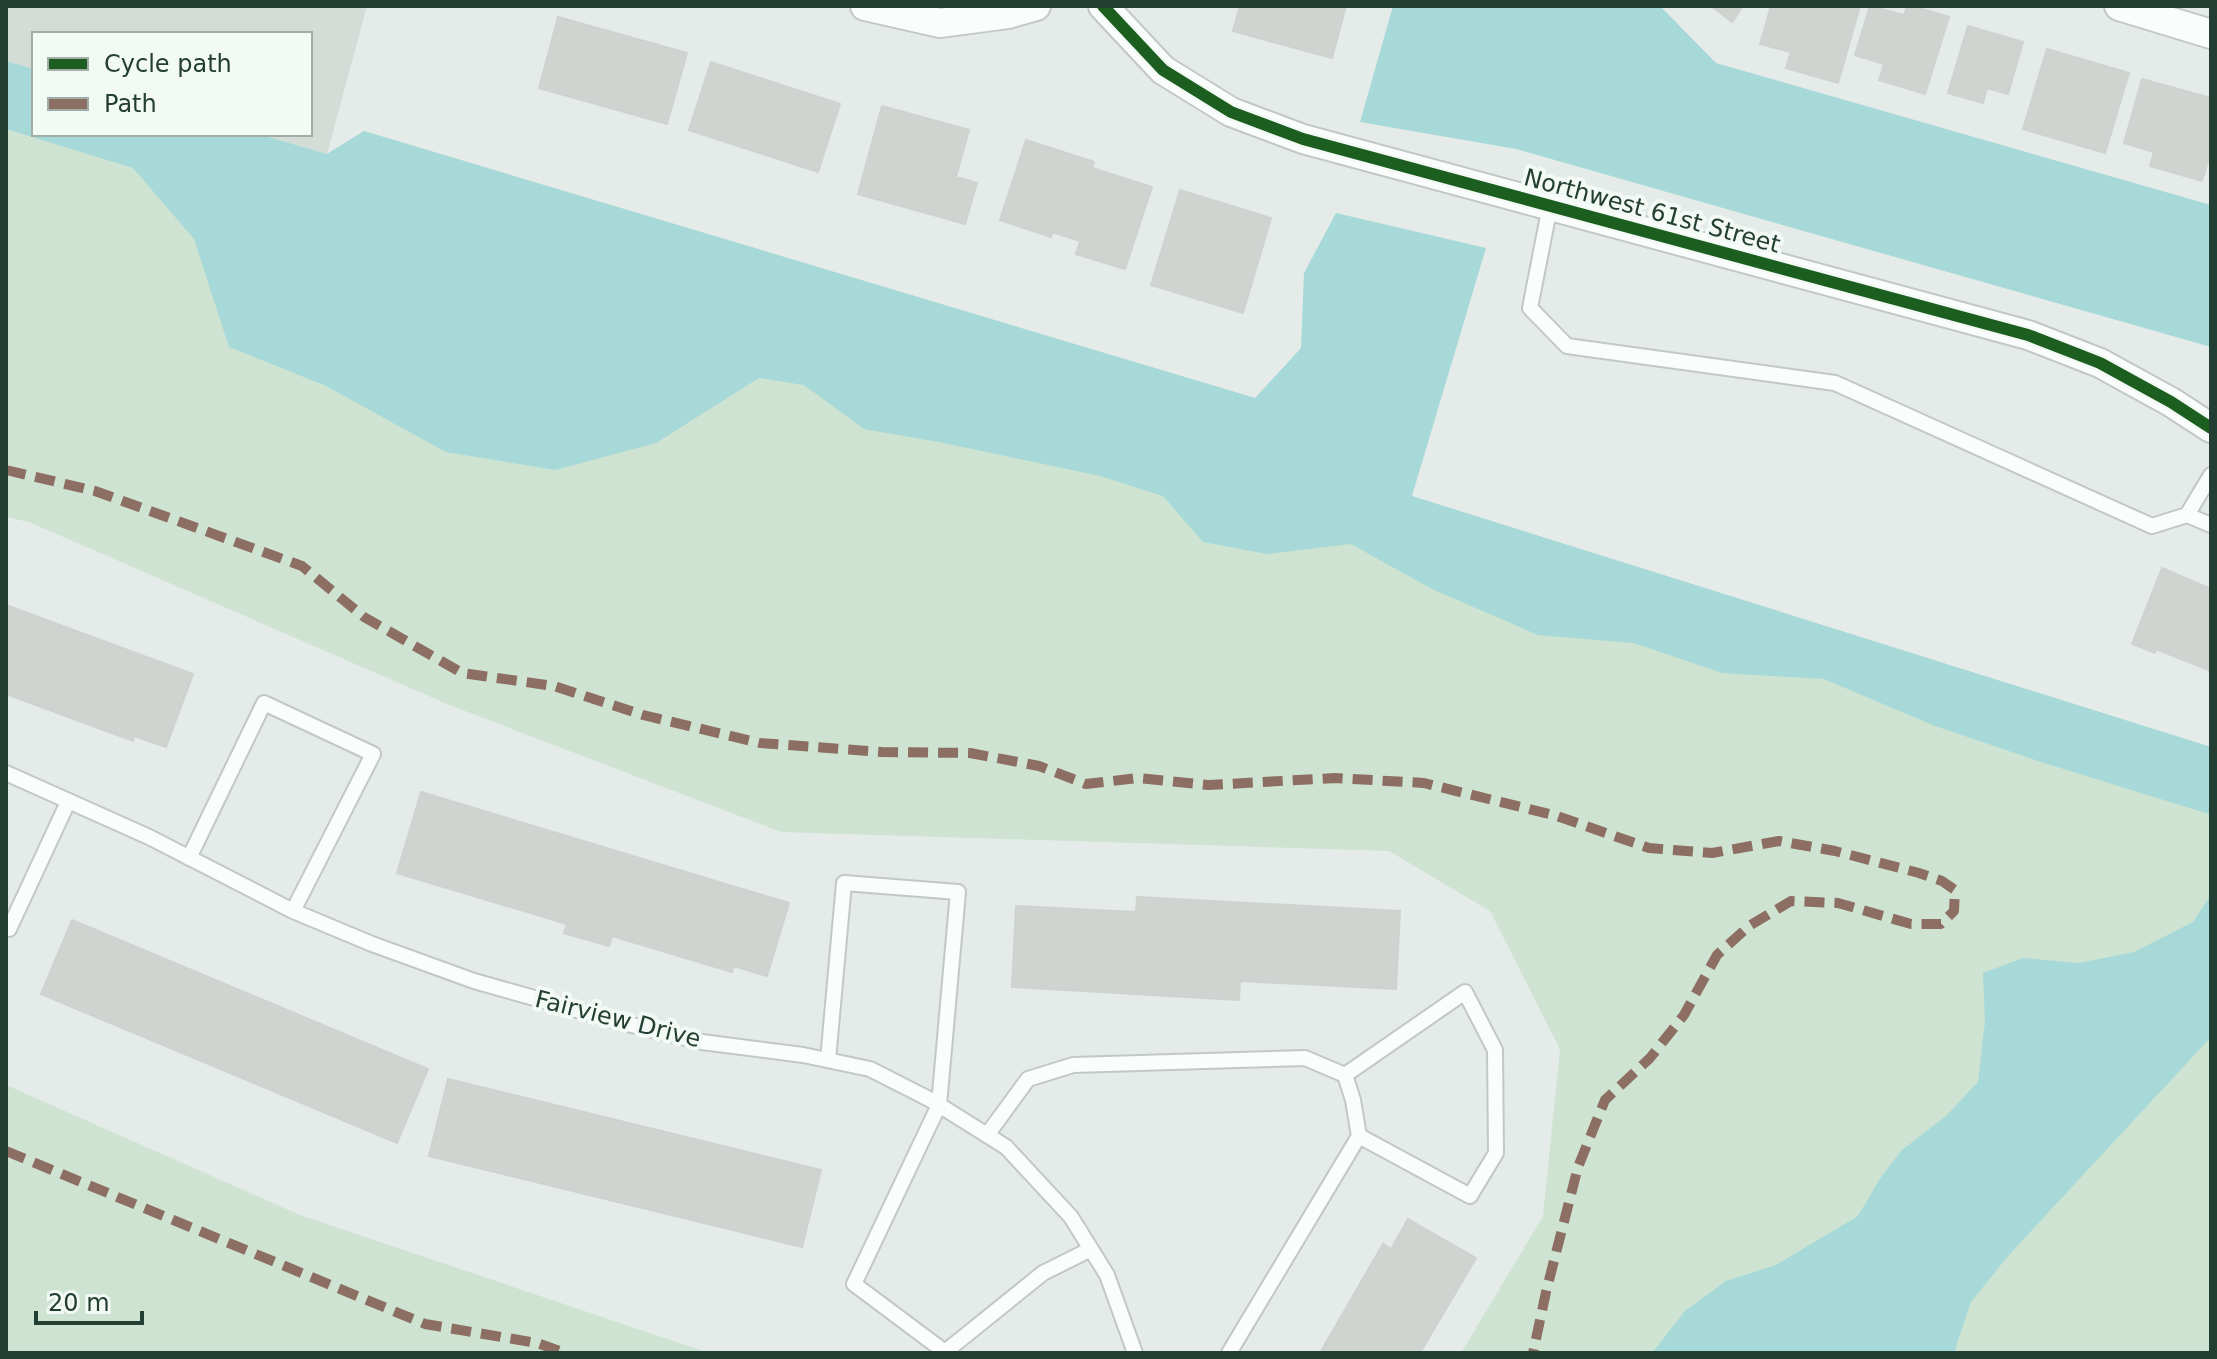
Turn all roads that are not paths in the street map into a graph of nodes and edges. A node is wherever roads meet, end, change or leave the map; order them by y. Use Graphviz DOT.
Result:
graph roads {
  1 [pos="865,6"];
  2 [pos="1036,6"];
  3 [pos="1103,6"];
  4 [pos="2119,6"];
  5 [pos="2211,34"];
  6 [pos="1550,206"];
  7 [pos="2211,428"];
  8 [pos="2211,475"];
  9 [pos="2187,515"];
  10 [pos="2211,525"];
  11 [pos="6,773"];
  12 [pos="68,802"];
  13 [pos="189,858"];
  14 [pos="293,911"];
  15 [pos="6,929"];
  16 [pos="828,1060"];
  17 [pos="1345,1075"];
  18 [pos="939,1105"];
  19 [pos="987,1135"];
  20 [pos="1359,1136"];
  21 [pos="1091,1249"];
  22 [pos="1135,1353"];
  23 [pos="1229,1353"];
  1 -- 2 [label="street"];
  3 -- 6 [label="street, Northwest 61st Street"];
  4 -- 5 [label="street"];
  6 -- 7 [label="street, Northwest 61st Street"];
  6 -- 9 [label="lane"];
  8 -- 9 [label="lane"];
  9 -- 10 [label="lane"];
  11 -- 12 [label="lane, Fairview Drive"];
  12 -- 13 [label="lane, Fairview Drive"];
  12 -- 15 [label="lane"];
  13 -- 14 [label="lane, Fairview Drive"];
  13 -- 14 [label="lane"];
  14 -- 16 [label="lane, Fairview Drive"];
  16 -- 18 [label="lane, Fairview Drive"];
  16 -- 18 [label="lane"];
  17 -- 19 [label="lane"];
  17 -- 20 [label="lane"];
  17 -- 20 [label="lane"];
  18 -- 19 [label="lane, Fairview Drive"];
  18 -- 21 [label="lane"];
  19 -- 21 [label="lane, Fairview Drive"];
  20 -- 23 [label="lane"];
  21 -- 22 [label="lane, Fairview Drive"];
}
